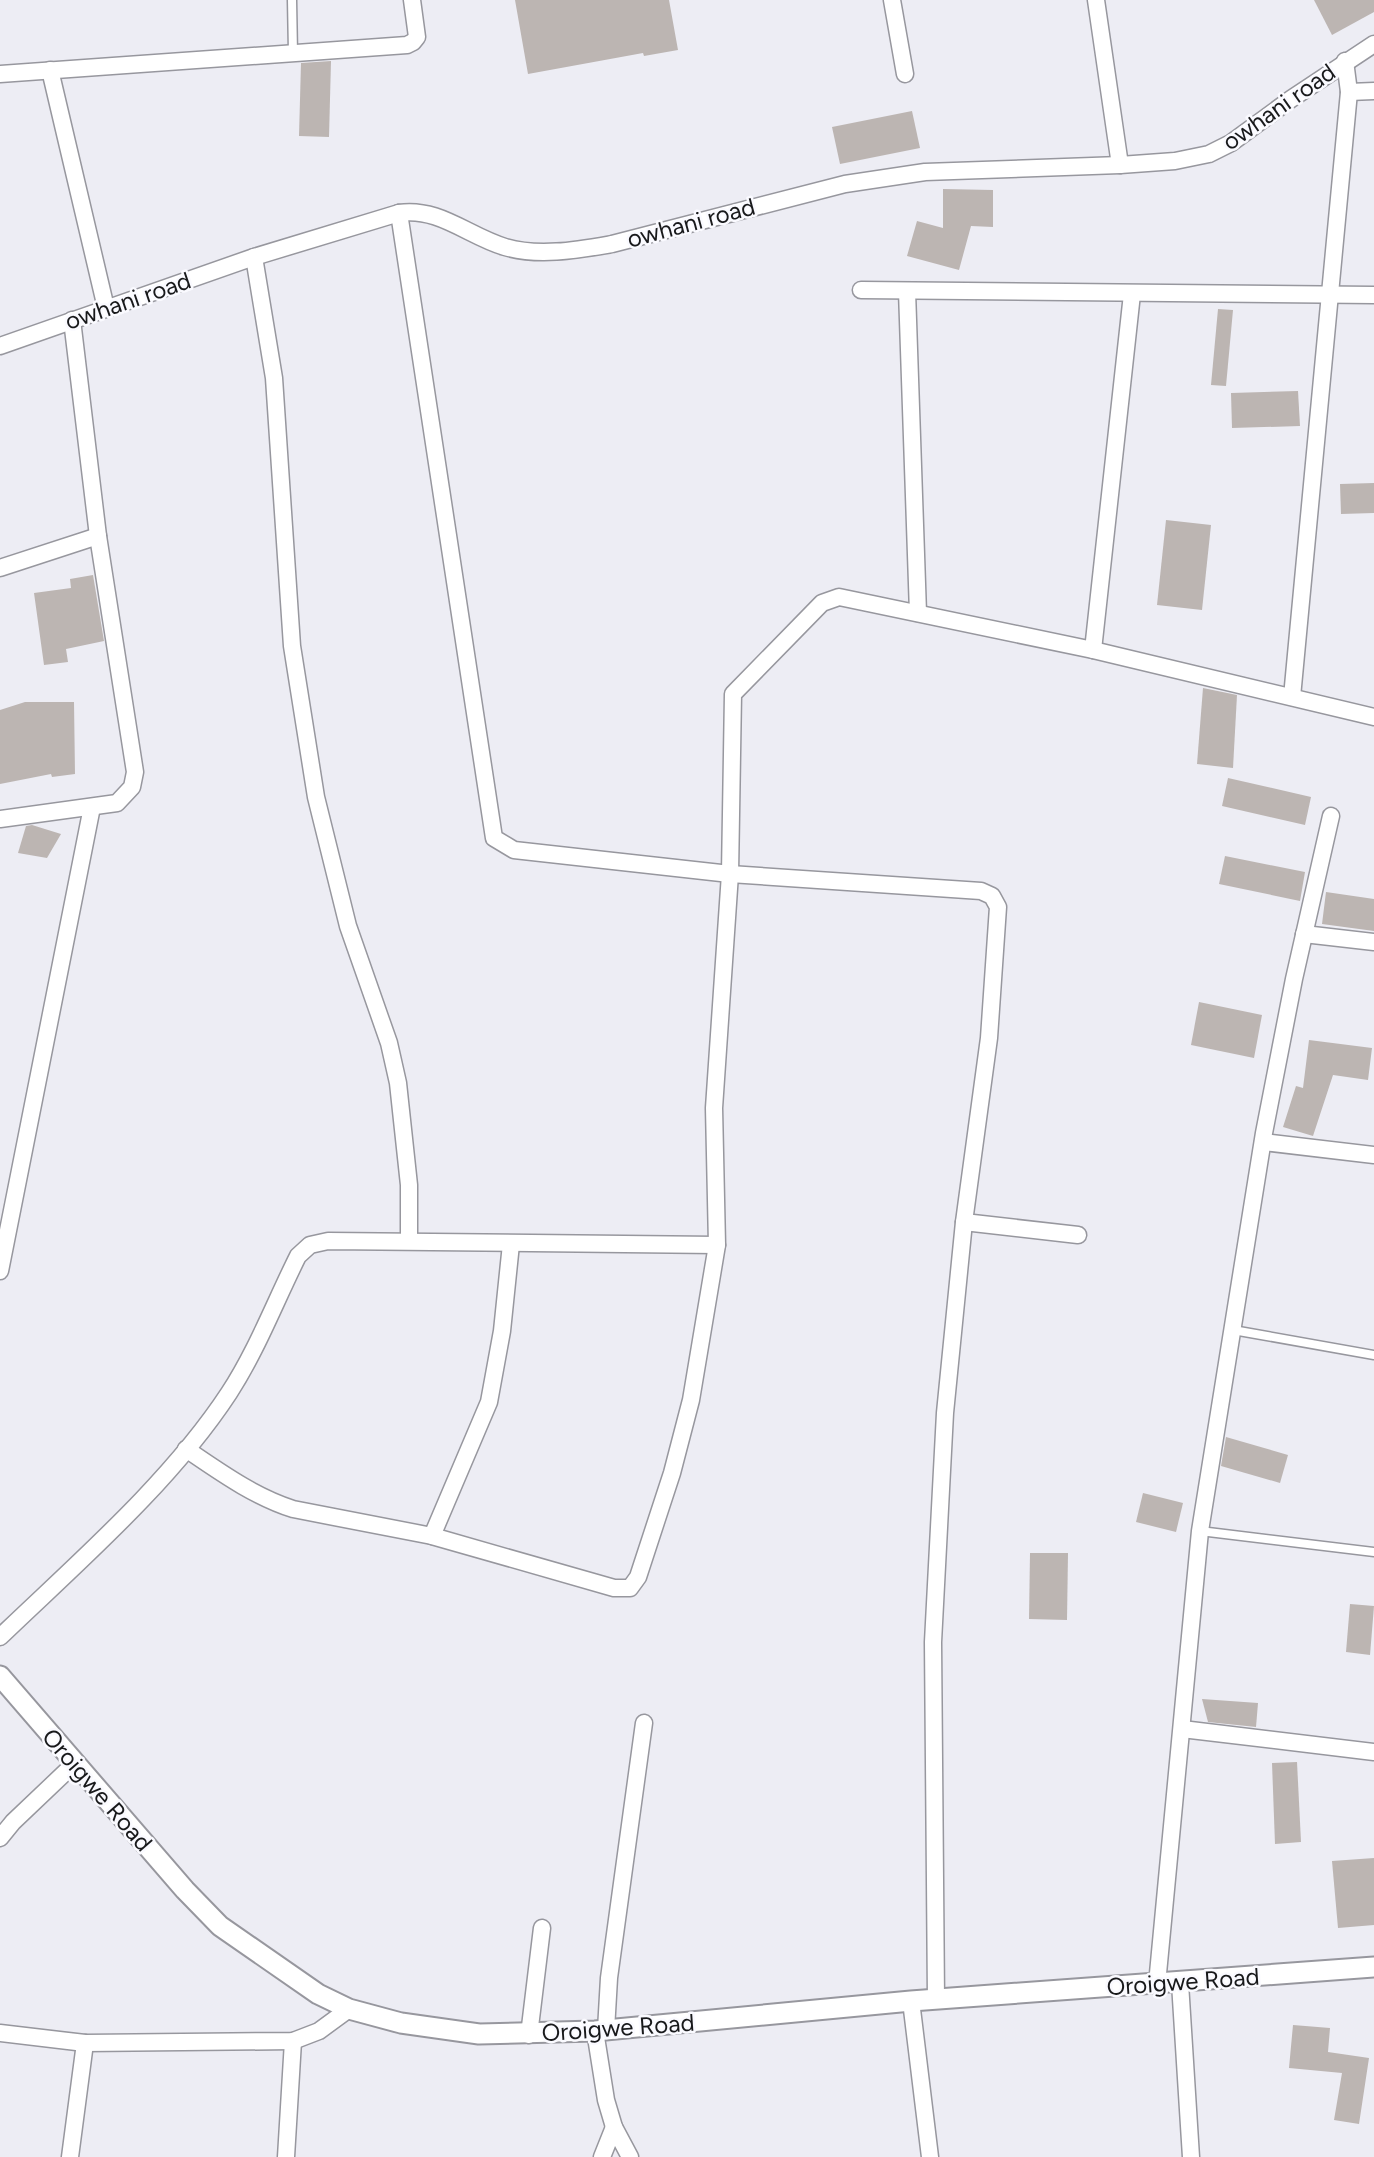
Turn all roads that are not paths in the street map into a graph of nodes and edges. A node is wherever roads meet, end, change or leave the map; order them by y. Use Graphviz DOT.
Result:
graph roads {
  1 [pos="292,0"];
  2 [pos="412,0"];
  3 [pos="892,0"];
  4 [pos="1096,0"];
  5 [pos="1374,44"];
  6 [pos="293,53"];
  7 [pos="1345,61"];
  8 [pos="50,70"];
  9 [pos="0,74"];
  10 [pos="905,74"];
  11 [pos="1374,91"];
  12 [pos="1349,92"];
  13 [pos="1120,165"];
  14 [pos="399,214"];
  15 [pos="254,257"];
  16 [pos="861,290"];
  17 [pos="907,290"];
  18 [pos="1132,294"];
  19 [pos="1374,295"];
  20 [pos="1331,296"];
  21 [pos="106,308"];
  22 [pos="72,320"];
  23 [pos="0,346"];
  24 [pos="98,536"];
  25 [pos="0,568"];
  26 [pos="918,613"];
  27 [pos="1093,650"];
  28 [pos="1292,697"];
  29 [pos="1374,717"];
  30 [pos="92,807"];
  31 [pos="1331,816"];
  32 [pos="0,819"];
  33 [pos="730,874"];
  34 [pos="1304,934"];
  35 [pos="1374,942"];
  36 [pos="1263,1142"];
  37 [pos="1374,1155"];
  38 [pos="964,1222"];
  39 [pos="1078,1235"];
  40 [pos="409,1241"];
  41 [pos="511,1244"];
  42 [pos="717,1245"];
  43 [pos="0,1271"];
  44 [pos="1233,1331"];
  45 [pos="1374,1355"];
  46 [pos="186,1449"];
  47 [pos="1200,1531"];
  48 [pos="432,1536"];
  49 [pos="1374,1552"];
  50 [pos="0,1637"];
  51 [pos="0,1676"];
  52 [pos="644,1723"];
  53 [pos="1182,1729"];
  54 [pos="1374,1752"];
  55 [pos="75,1764"];
  56 [pos="0,1838"];
  57 [pos="542,1928"];
  58 [pos="1374,1967"];
  59 [pos="1180,1983"];
  60 [pos="1157,1984"];
  61 [pos="936,2000"];
  62 [pos="911,2001"];
  63 [pos="349,2009"];
  64 [pos="600,2031"];
  65 [pos="0,2033"];
  66 [pos="529,2035"];
  67 [pos="293,2041"];
  68 [pos="85,2043"];
  69 [pos="614,2127"];
  70 [pos="70,2157"];
  71 [pos="286,2157"];
  72 [pos="602,2157"];
  73 [pos="630,2157"];
  74 [pos="930,2157"];
  75 [pos="1191,2157"];
  1 -- 6 [label="lane"];
  2 -- 6 [label="street"];
  3 -- 10 [label="street"];
  4 -- 13 [label="street"];
  5 -- 7 [label="street, owhani road"];
  6 -- 8 [label="street"];
  7 -- 12 [label="street"];
  7 -- 13 [label="street, owhani road"];
  8 -- 9 [label="street"];
  8 -- 21 [label="street"];
  11 -- 12 [label="street"];
  12 -- 20 [label="street"];
  13 -- 14 [label="street, owhani road"];
  14 -- 15 [label="street, owhani road"];
  14 -- 33 [label="street"];
  15 -- 21 [label="street, owhani road"];
  15 -- 40 [label="street"];
  16 -- 17 [label="street"];
  17 -- 18 [label="street"];
  17 -- 26 [label="street"];
  18 -- 20 [label="street"];
  18 -- 27 [label="street"];
  19 -- 20 [label="street"];
  20 -- 28 [label="street"];
  21 -- 22 [label="street, owhani road"];
  22 -- 23 [label="street, owhani road"];
  22 -- 24 [label="street"];
  24 -- 25 [label="street"];
  24 -- 30 [label="street"];
  26 -- 27 [label="street"];
  26 -- 33 [label="street"];
  27 -- 28 [label="street"];
  28 -- 29 [label="street"];
  30 -- 32 [label="street"];
  30 -- 43 [label="street"];
  31 -- 34 [label="street"];
  33 -- 38 [label="street"];
  33 -- 42 [label="street"];
  34 -- 35 [label="street"];
  34 -- 36 [label="street"];
  36 -- 37 [label="street"];
  36 -- 44 [label="street"];
  38 -- 39 [label="street"];
  38 -- 61 [label="street"];
  40 -- 41 [label="street"];
  40 -- 46 [label="street"];
  41 -- 42 [label="street"];
  41 -- 48 [label="street"];
  42 -- 48 [label="street"];
  44 -- 45 [label="lane"];
  44 -- 47 [label="street"];
  46 -- 48 [label="street"];
  46 -- 50 [label="street"];
  47 -- 49 [label="lane"];
  47 -- 53 [label="street"];
  51 -- 55 [label="street, Oroigwe Road"];
  52 -- 64 [label="street"];
  53 -- 54 [label="street"];
  53 -- 60 [label="street"];
  55 -- 56 [label="street"];
  55 -- 63 [label="street, Oroigwe Road"];
  57 -- 66 [label="street"];
  58 -- 59 [label="street, Oroigwe Road"];
  59 -- 60 [label="street, Oroigwe Road"];
  59 -- 75 [label="street"];
  60 -- 61 [label="street, Oroigwe Road"];
  61 -- 62 [label="street, Oroigwe Road"];
  62 -- 64 [label="street, Oroigwe Road"];
  62 -- 74 [label="street"];
  63 -- 66 [label="street, Oroigwe Road"];
  63 -- 67 [label="street"];
  64 -- 66 [label="street, Oroigwe Road"];
  64 -- 69 [label="street"];
  65 -- 68 [label="street"];
  67 -- 68 [label="street"];
  67 -- 71 [label="street"];
  68 -- 70 [label="street"];
  69 -- 72 [label="street"];
  69 -- 73 [label="street"];
}
